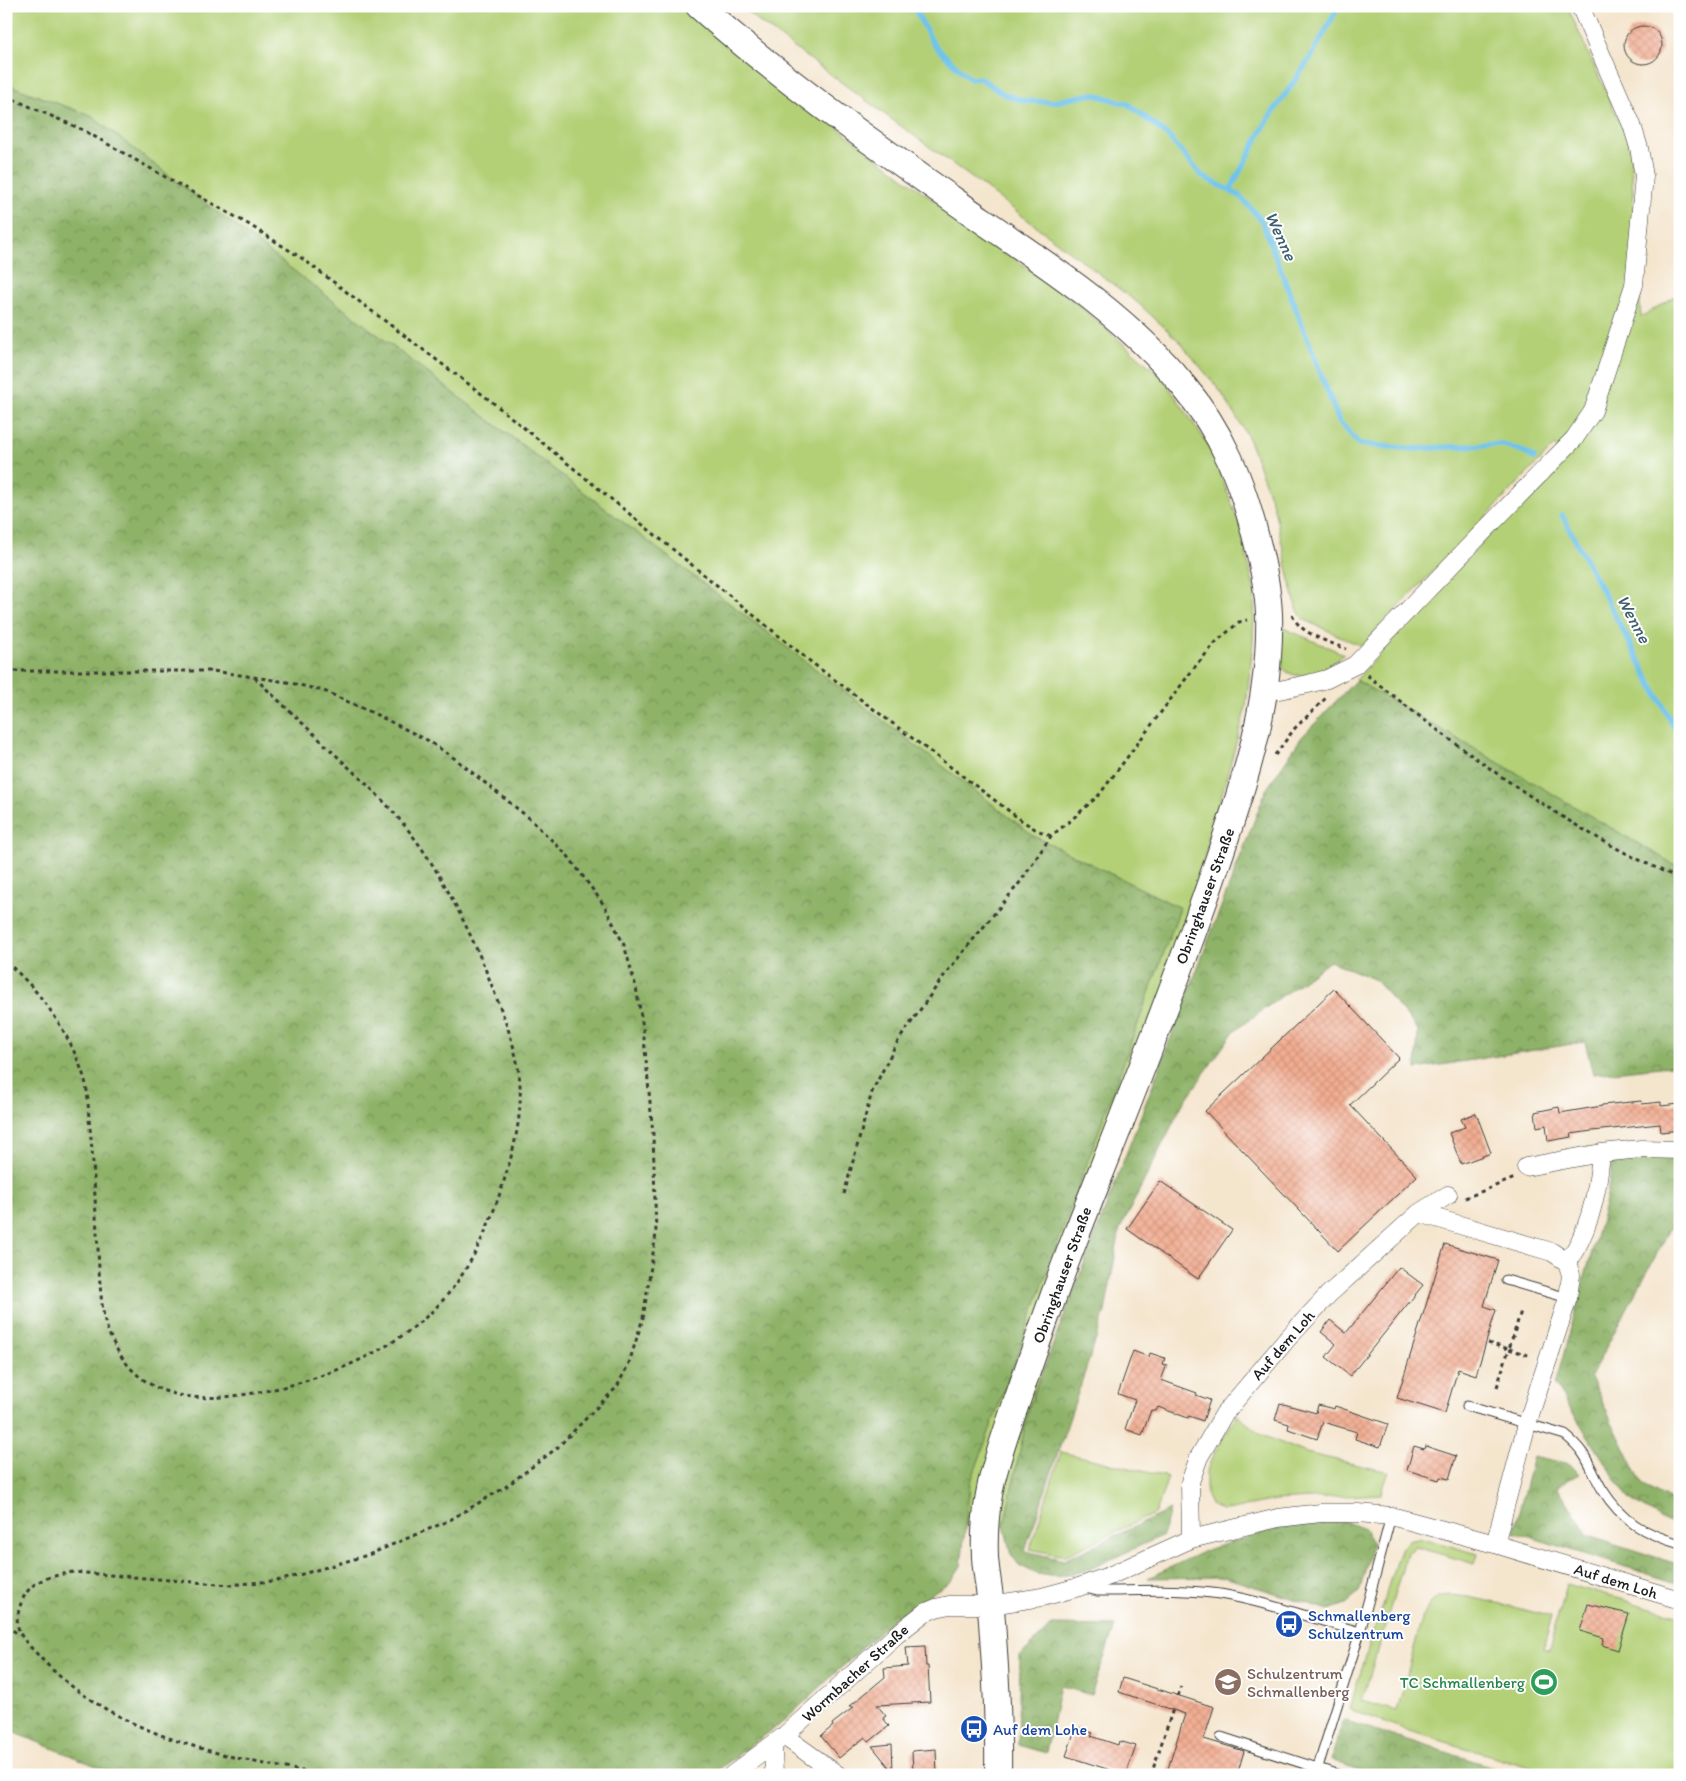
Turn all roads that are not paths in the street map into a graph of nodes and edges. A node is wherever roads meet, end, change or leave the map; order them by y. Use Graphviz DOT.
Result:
graph roads {
  1 [pos="699,6"];
  2 [pos="1580,6"];
  3 [pos="1264,688"];
  4 [pos="1680,1150"];
  5 [pos="1601,1153"];
  6 [pos="1526,1168"];
  7 [pos="1445,1197"];
  8 [pos="1419,1213"];
  9 [pos="1566,1262"];
  10 [pos="1506,1280"];
  11 [pos="1568,1298"];
  12 [pos="1467,1406"];
  13 [pos="1527,1424"];
  14 [pos="1391,1516"];
  15 [pos="1191,1539"];
  16 [pos="1495,1544"];
  17 [pos="1680,1544"];
  18 [pos="1080,1587"];
  19 [pos="1680,1600"];
  20 [pos="991,1605"];
  21 [pos="1360,1632"];
  22 [pos="1221,1738"];
  23 [pos="778,1740"];
  24 [pos="1318,1767"];
  25 [pos="732,1775"];
  26 [pos="774,1775"];
  27 [pos="838,1775"];
  28 [pos="998,1775"];
  29 [pos="1340,1775"];
  1 -- 3 [label="street, Obringhauser Straße"];
  2 -- 3 [label="street"];
  3 -- 20 [label="street, Obringhauser Straße"];
  4 -- 5 [label="street"];
  5 -- 6 [label="street"];
  5 -- 9 [label="street"];
  7 -- 8 [label="street, Auf dem Loh"];
  8 -- 9 [label="street"];
  8 -- 15 [label="street, Auf dem Loh"];
  9 -- 11 [label="street"];
  10 -- 11 [label="lane"];
  11 -- 13 [label="street"];
  12 -- 13 [label="lane"];
  13 -- 16 [label="street"];
  13 -- 17 [label="lane"];
  14 -- 15 [label="street, Auf dem Loh"];
  14 -- 16 [label="street, Auf dem Loh"];
  14 -- 21 [label="lane"];
  15 -- 18 [label="street, Auf dem Loh"];
  16 -- 19 [label="street, Auf dem Loh"];
  18 -- 20 [label="street, Auf dem Loh"];
  18 -- 21 [label="lane"];
  20 -- 23 [label="street, Wormbacher Straße"];
  20 -- 28 [label="street, Obringhauser Straße"];
  21 -- 24 [label="lane"];
  22 -- 24 [label="lane"];
  23 -- 25 [label="street, Wormbacher Straße"];
  23 -- 26 [label="street"];
  23 -- 27 [label="street"];
  24 -- 29 [label="lane"];
}
